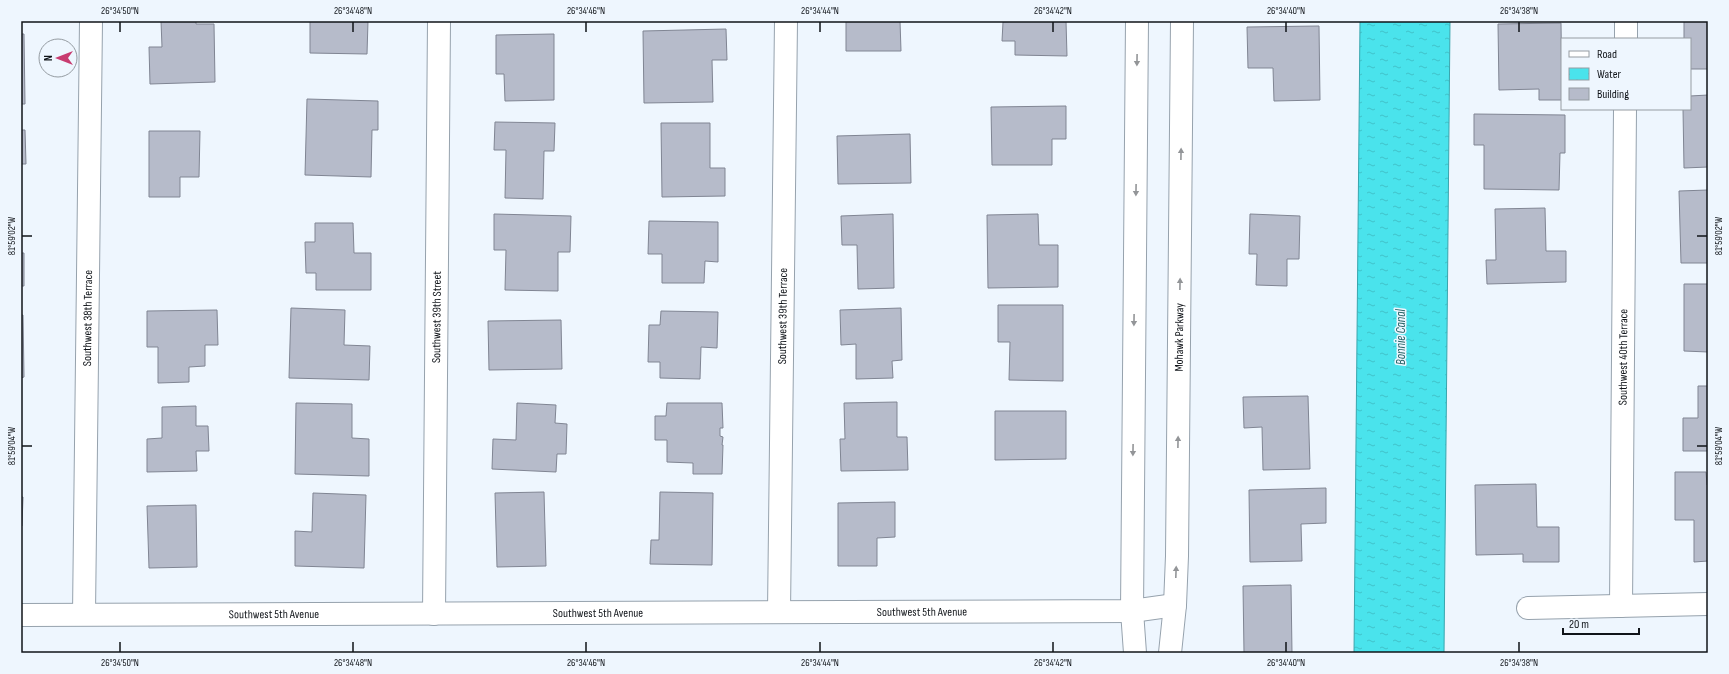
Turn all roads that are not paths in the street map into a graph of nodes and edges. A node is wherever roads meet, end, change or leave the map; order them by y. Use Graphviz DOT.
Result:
graph roads {
  1 [pos="91,21"];
  2 [pos="439,21"];
  3 [pos="786,21"];
  4 [pos="1137,21"];
  5 [pos="1182,21"];
  6 [pos="1626,21"];
  7 [pos="1626,38"];
  8 [pos="1625,110"];
  9 [pos="1708,604"];
  10 [pos="1174,605"];
  11 [pos="1621,606"];
  12 [pos="1528,608"];
  13 [pos="1132,611"];
  14 [pos="779,612"];
  15 [pos="84,614"];
  16 [pos="434,614"];
  17 [pos="21,615"];
  18 [pos="1135,653"];
  19 [pos="1170,653"];
  1 -- 15 [label="street, Southwest 38th Terrace"];
  2 -- 16 [label="street, Southwest 39th Street"];
  3 -- 14 [label="street, Southwest 39th Terrace"];
  4 -- 13 [label="street, one-way"];
  10 -- 5 [label="street, Mohawk Parkway, one-way"];
  6 -- 7 [label="street"];
  8 -- 11 [label="street, Southwest 40th Terrace"];
  9 -- 11 [label="street"];
  10 -- 13 [label="street, Southwest 5th Avenue"];
  10 -- 19 [label="street, Mohawk Parkway"];
  11 -- 12 [label="street"];
  13 -- 14 [label="street, Southwest 5th Avenue"];
  13 -- 18 [label="street"];
  14 -- 16 [label="street, Southwest 5th Avenue"];
  15 -- 16 [label="street, Southwest 5th Avenue"];
  15 -- 17 [label="street, Southwest 5th Avenue"];
}
